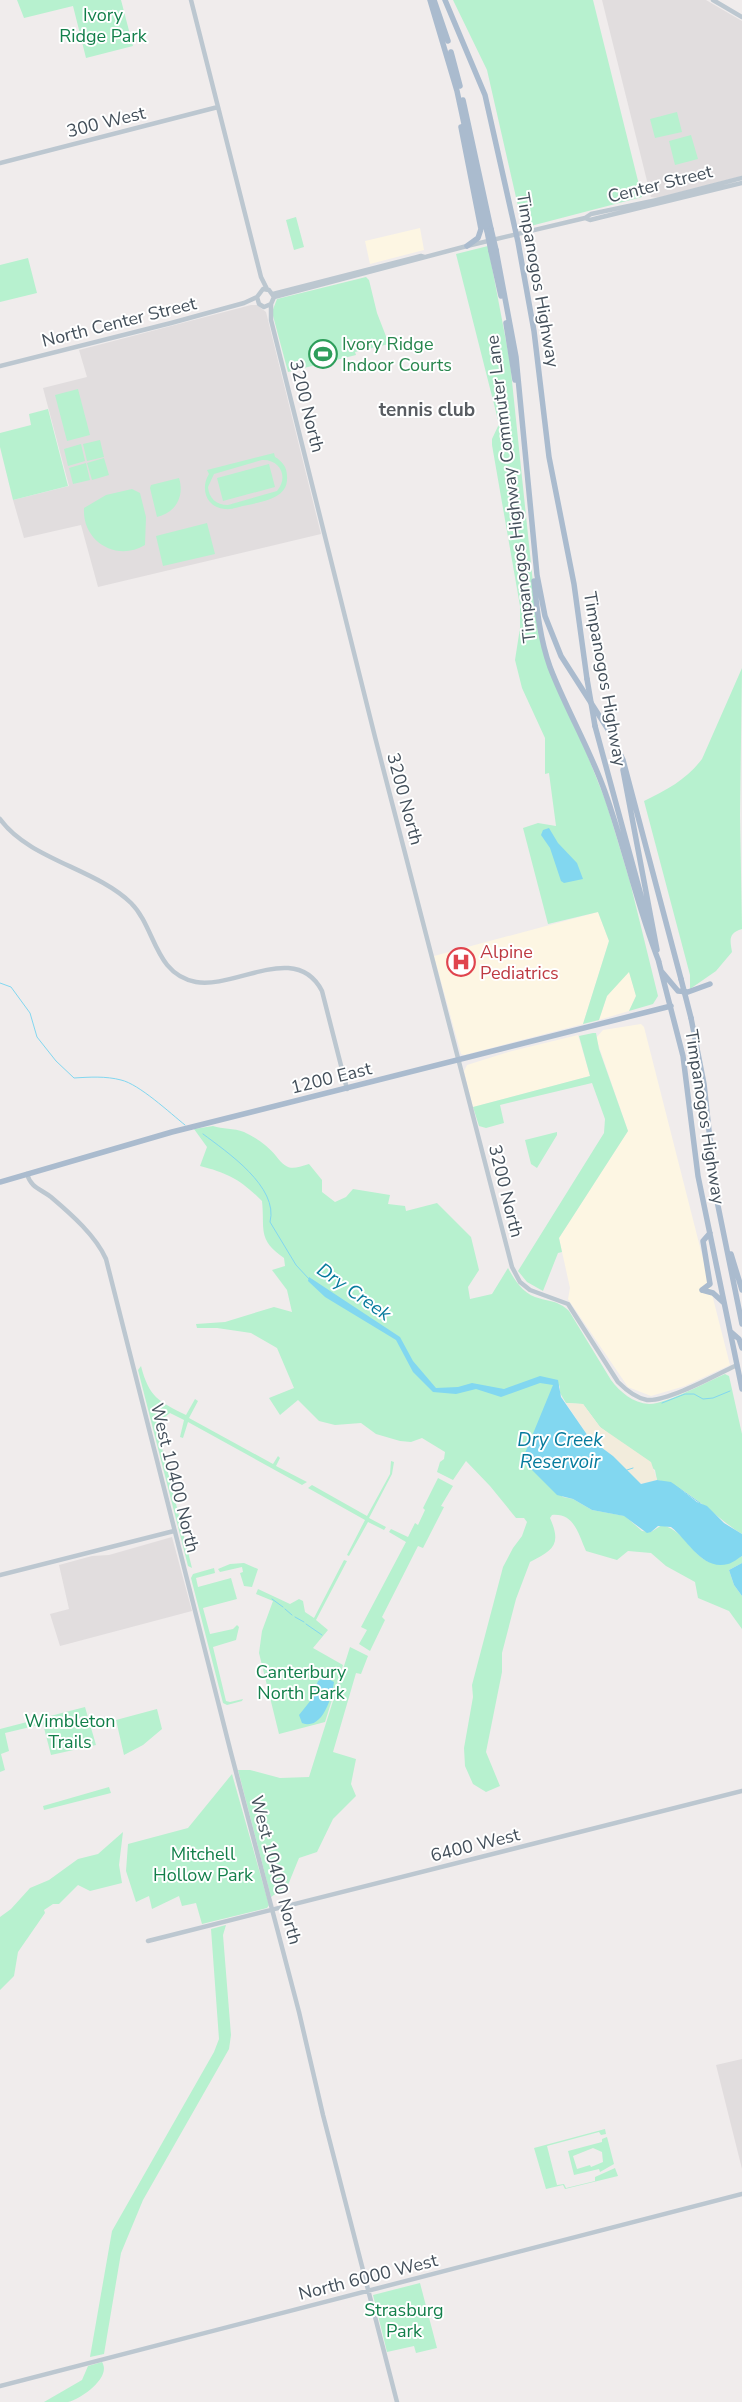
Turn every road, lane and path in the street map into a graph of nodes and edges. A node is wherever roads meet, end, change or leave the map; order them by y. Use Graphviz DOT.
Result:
graph roads {
  1 [pos="191,0"];
  2 [pos="430,0"];
  3 [pos="434,0"];
  4 [pos="445,0"];
  5 [pos="713,0"];
  6 [pos="742,16"];
  7 [pos="440,30"];
  8 [pos="218,107"];
  9 [pos="0,163"];
  10 [pos="742,178"];
  11 [pos="742,183"];
  12 [pos="585,218"];
  13 [pos="489,230"];
  14 [pos="516,234"];
  15 [pos="469,246"];
  16 [pos="493,251"];
  17 [pos="261,277"];
  18 [pos="267,289"];
  19 [pos="260,291"];
  20 [pos="274,296"];
  21 [pos="257,297"];
  22 [pos="244,303"];
  23 [pos="259,304"];
  24 [pos="271,304"];
  25 [pos="264,307"];
  26 [pos="271,320"];
  27 [pos="0,366"];
  28 [pos="602,720"];
  29 [pos="0,819"];
  30 [pos="659,962"];
  31 [pos="661,971"];
  32 [pos="710,984"];
  33 [pos="671,1006"];
  34 [pos="458,1062"];
  35 [pos="347,1089"];
  36 [pos="27,1174"];
  37 [pos="0,1182"];
  38 [pos="720,1221"];
  39 [pos="710,1233"];
  40 [pos="742,1290"];
  41 [pos="724,1304"];
  42 [pos="742,1324"];
  43 [pos="731,1332"];
  44 [pos="742,1348"];
  45 [pos="740,1364"];
  46 [pos="742,1389"];
  47 [pos="174,1531"];
  48 [pos="0,1575"];
  49 [pos="742,1791"];
  50 [pos="272,1910"];
  51 [pos="148,1941"];
  52 [pos="742,2194"];
  53 [pos="368,2292"];
  54 [pos="0,2386"];
  55 [pos="397,2402"];
  1 -- 8 [label="street"];
  2 -- 7 [label="main road, Timpanogos Highway Commuter Lane"];
  3 -- 13 [label="main road, Timpanogos Highway Commuter Lane"];
  4 -- 14 [label="main road, Timpanogos Highway"];
  5 -- 6 [label="street"];
  7 -- 13 [label="main road, Timpanogos Highway Commuter Lane"];
  7 -- 15 [label="main road"];
  8 -- 9 [label="street, 300 West"];
  8 -- 17 [label="street"];
  10 -- 12 [label="street, Center Street"];
  11 -- 12 [label="street, Center Street"];
  12 -- 14 [label="street, Center Street"];
  13 -- 16 [label="main road, Timpanogos Highway Commuter Lane, bridge"];
  14 -- 15 [label="street, Center Street"];
  14 -- 30 [label="main road, Timpanogos Highway, bridge"];
  15 -- 20 [label="street"];
  16 -- 28 [label="main road, Timpanogos Highway Commuter Lane"];
  16 -- 30 [label="main road, Timpanogos Highway Commuter Lane"];
  17 -- 18 [label="street"];
  17 -- 19 [label="street"];
  18 -- 19 [label="street"];
  18 -- 20 [label="street"];
  19 -- 21 [label="street"];
  20 -- 24 [label="street"];
  21 -- 22 [label="street"];
  21 -- 23 [label="street"];
  22 -- 23 [label="street"];
  22 -- 27 [label="street, North Center Street"];
  23 -- 25 [label="street"];
  24 -- 25 [label="street"];
  24 -- 26 [label="street"];
  25 -- 26 [label="street"];
  26 -- 34 [label="street, 3200 North"];
  28 -- 30 [label="main road"];
  28 -- 38 [label="main road, Timpanogos Highway Commuter Lane, bridge"];
  29 -- 35 [label="street"];
  30 -- 31 [label="main road, Timpanogos Highway"];
  31 -- 32 [label="main road"];
  31 -- 33 [label="main road, Timpanogos Highway"];
  33 -- 34 [label="main road, 1200 East"];
  33 -- 39 [label="main road, Timpanogos Highway"];
  34 -- 35 [label="main road, 1200 East"];
  34 -- 45 [label="street, 3200 North"];
  35 -- 36 [label="main road, 1200 East"];
  36 -- 37 [label="main road, 1200 East"];
  36 -- 47 [label="street, West 10400 North"];
  38 -- 40 [label="main road"];
  38 -- 42 [label="main road, Timpanogos Highway Commuter Lane"];
  39 -- 41 [label="main road, Timpanogos Highway"];
  39 -- 41 [label="main road"];
  41 -- 43 [label="main road, Timpanogos Highway"];
  43 -- 44 [label="main road"];
  43 -- 45 [label="main road, Timpanogos Highway"];
  45 -- 46 [label="main road, Timpanogos Highway"];
  47 -- 48 [label="street"];
  47 -- 50 [label="street, West 10400 North"];
  49 -- 50 [label="street, 6400 West"];
  50 -- 51 [label="street, 6400 West"];
  50 -- 53 [label="street, West 10400 North"];
  52 -- 53 [label="street, North 6000 West"];
  53 -- 54 [label="street, North 6000 West"];
  53 -- 55 [label="street, West 10400 North"];
}
